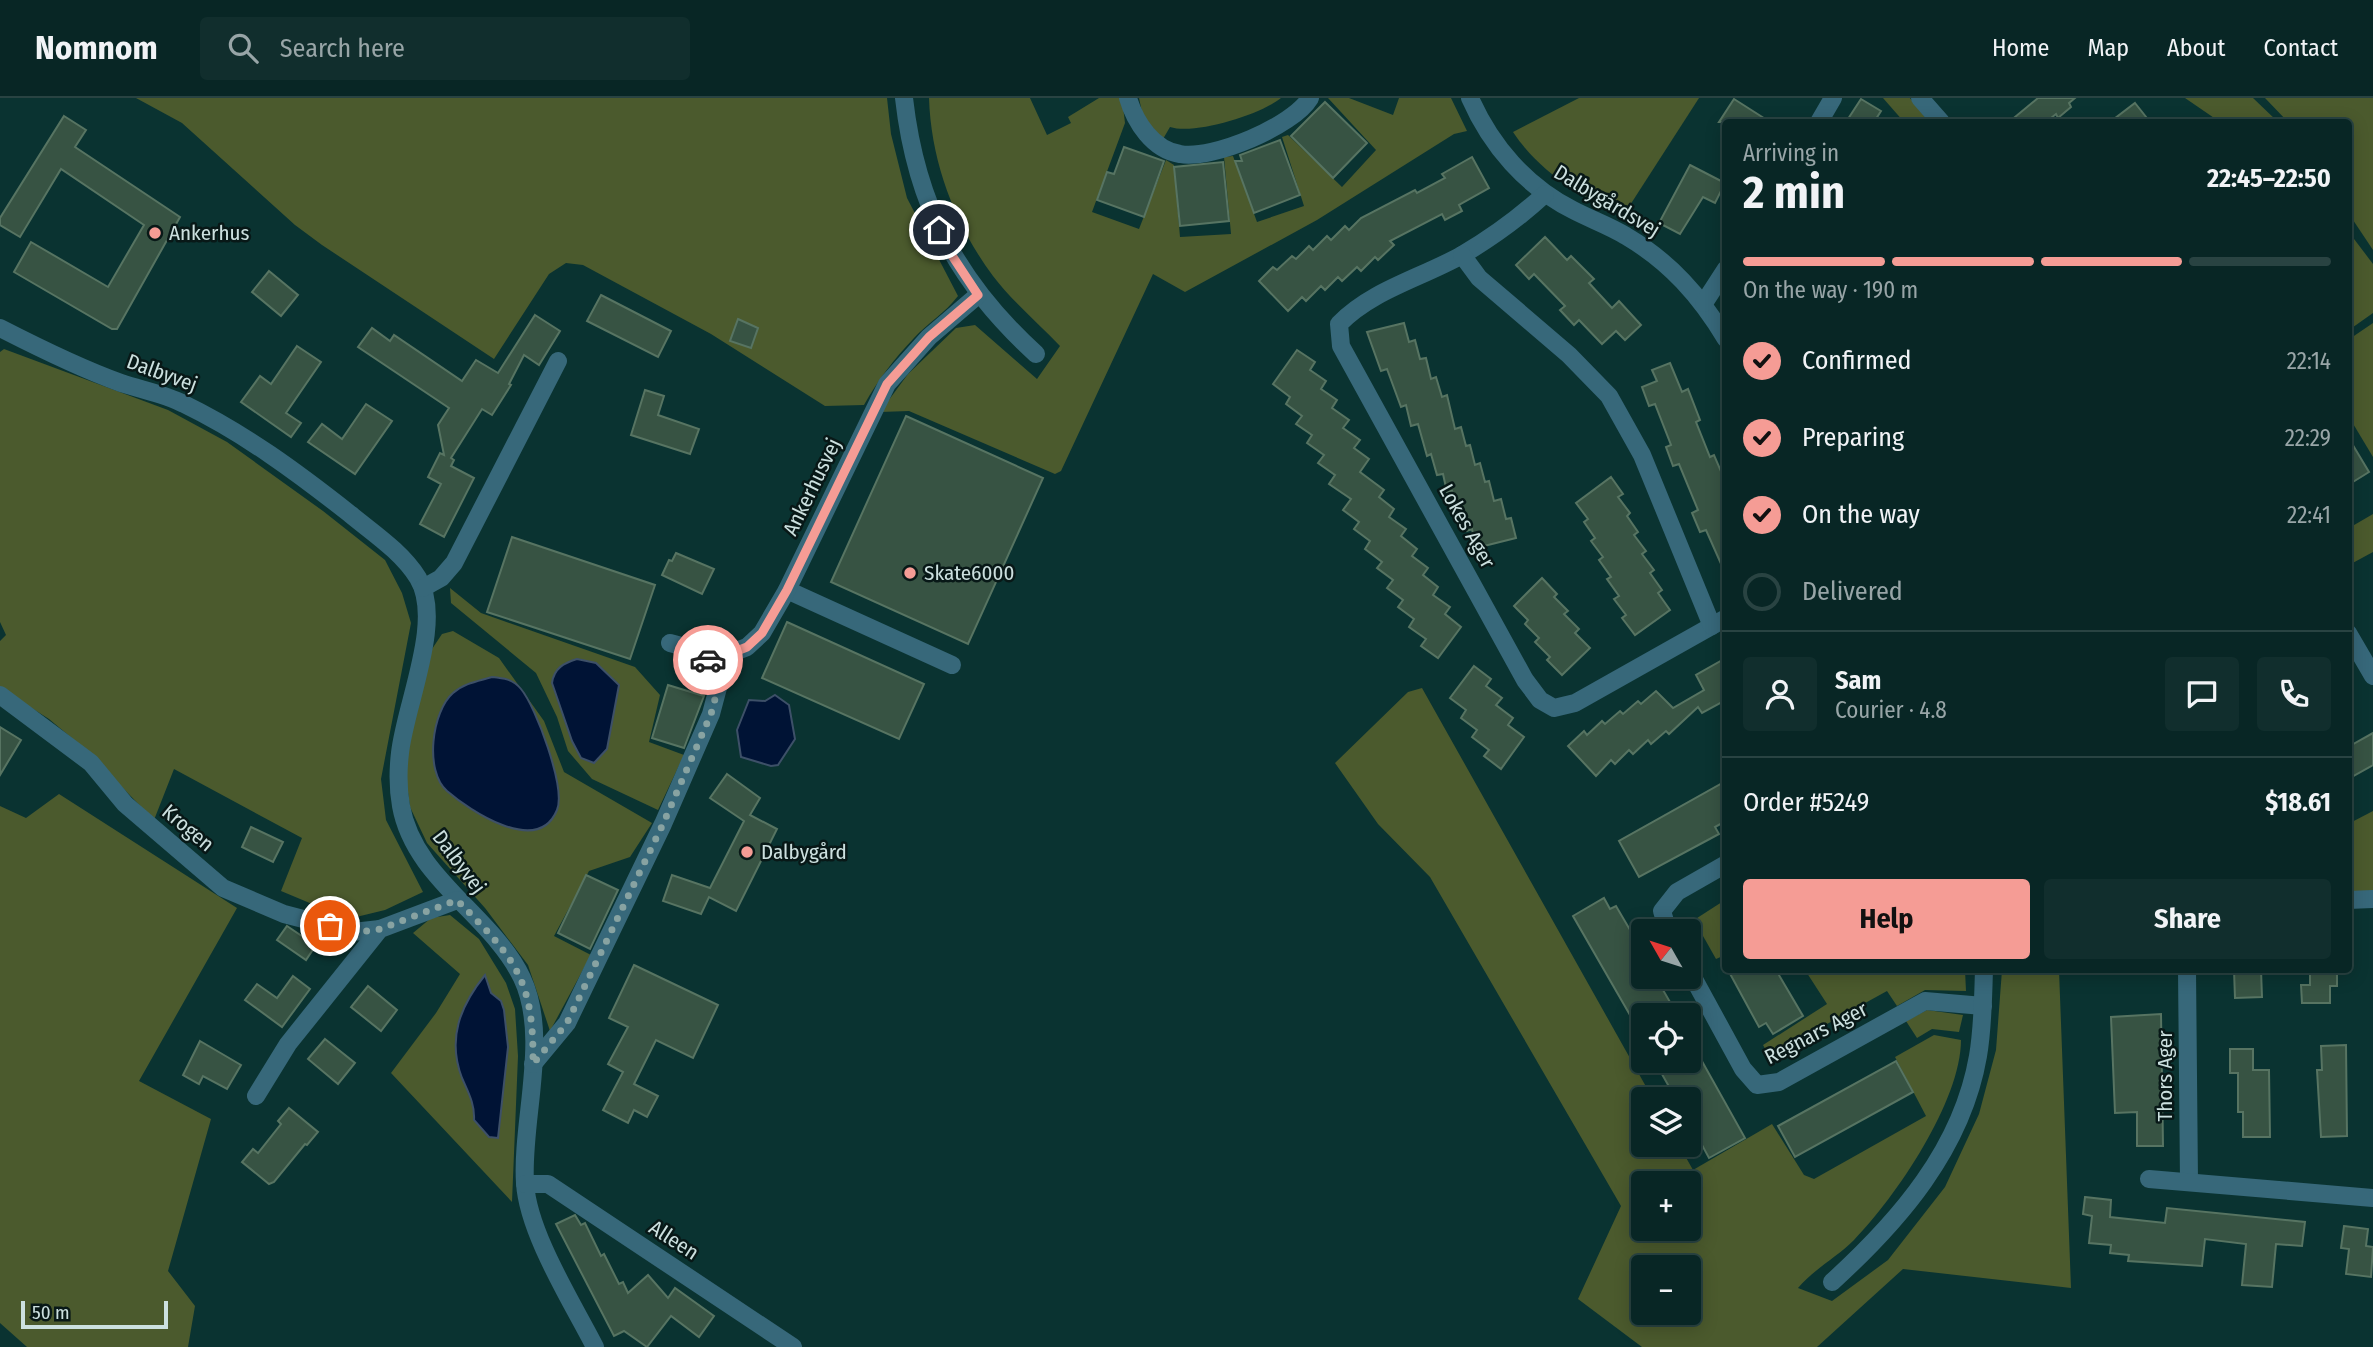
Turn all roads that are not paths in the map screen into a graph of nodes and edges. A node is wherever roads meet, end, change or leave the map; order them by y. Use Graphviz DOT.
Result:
graph roads {
  1 [pos="904,98"];
  2 [pos="1128,98"];
  3 [pos="1310,98"];
  4 [pos="1470,98"];
  5 [pos="1833,98"];
  6 [pos="1920,98"];
  7 [pos="1821,119"];
  8 [pos="1938,119"];
  9 [pos="1545,194"];
  10 [pos="1462,255"];
  11 [pos="1722,275"];
  12 [pos="978,295"];
  13 [pos="1704,303"];
  14 [pos="0,328"];
  15 [pos="1722,333"];
  16 [pos="1036,354"];
  17 [pos="558,360"];
  18 [pos="423,588"];
  19 [pos="787,590"];
  20 [pos="1719,622"];
  21 [pos="2352,641"];
  22 [pos="670,643"];
  23 [pos="704,652"];
  24 [pos="952,665"];
  25 [pos="2373,676"];
  26 [pos="0,695"];
  27 [pos="1722,866"];
  28 [pos="2373,899"];
  29 [pos="457,900"];
  30 [pos="2352,900"];
  31 [pos="1664,919"];
  32 [pos="380,929"];
  33 [pos="1983,973"];
  34 [pos="2187,973"];
  35 [pos="1699,989"];
  36 [pos="1983,1006"];
  37 [pos="533,1064"];
  38 [pos="256,1096"];
  39 [pos="2149,1179"];
  40 [pos="2189,1182"];
  41 [pos="525,1184"];
  42 [pos="2373,1198"];
  43 [pos="1832,1282"];
  44 [pos="595,1347"];
  45 [pos="793,1347"];
  1 -- 12 [label="street"];
  2 -- 3 [label="street"];
  4 -- 9 [label="street, Dalbygårdsvej"];
  5 -- 7 [label="street"];
  6 -- 8 [label="street"];
  9 -- 10 [label="street, Lokes Ager"];
  9 -- 13 [label="street, Dalbygårdsvej"];
  10 -- 20 [label="street, Lokes Ager"];
  10 -- 20 [label="street, Lokes Ager"];
  11 -- 13 [label="street"];
  12 -- 16 [label="street"];
  12 -- 19 [label="street, Ankerhusvej"];
  13 -- 15 [label="street, Dalbygårdsvej"];
  14 -- 18 [label="street, Dalbyvej"];
  17 -- 18 [label="street"];
  18 -- 29 [label="street, Dalbyvej"];
  19 -- 23 [label="street, Ankerhusvej"];
  19 -- 24 [label="street"];
  21 -- 25 [label="street"];
  22 -- 23 [label="street, Ankerhusvej"];
  23 -- 37 [label="street"];
  26 -- 32 [label="street, Krogen"];
  27 -- 31 [label="street"];
  28 -- 30 [label="street"];
  29 -- 32 [label="street, Krogen"];
  29 -- 37 [label="street, Dalbyvej"];
  32 -- 38 [label="street"];
  33 -- 36 [label="street"];
  34 -- 40 [label="street, Thors Ager"];
  35 -- 36 [label="street, Regnars Ager"];
  36 -- 43 [label="street"];
  37 -- 41 [label="street, Dalbyvej"];
  39 -- 40 [label="street"];
  40 -- 42 [label="street"];
  41 -- 44 [label="street, Dalbyvej"];
  41 -- 45 [label="street, Alleen"];
}
